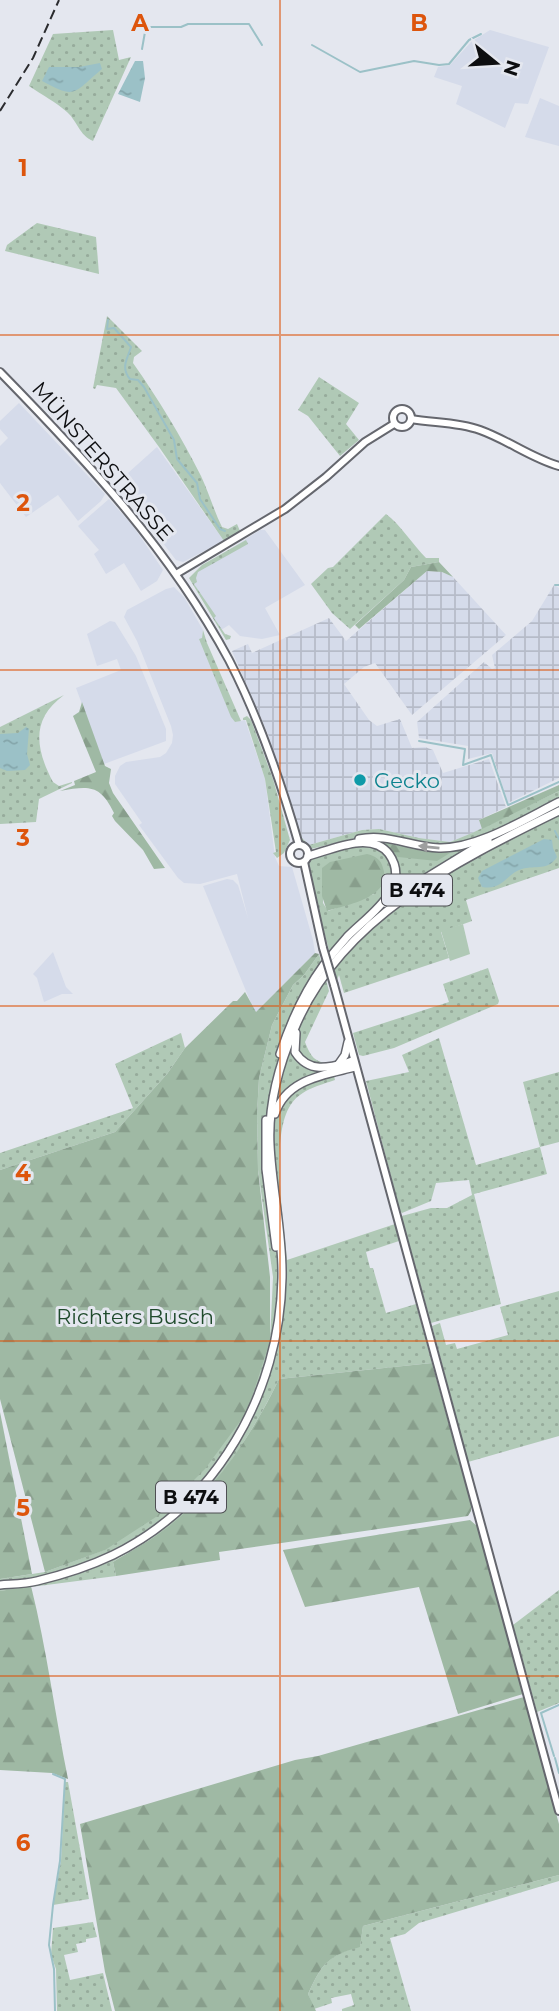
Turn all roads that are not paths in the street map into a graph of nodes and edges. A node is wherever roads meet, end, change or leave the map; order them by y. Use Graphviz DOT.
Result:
graph roads {
  1 [pos="0,372"];
  2 [pos="411,419"];
  3 [pos="394,424"];
  4 [pos="559,466"];
  5 [pos="176,574"];
  6 [pos="559,802"];
  7 [pos="559,811"];
  8 [pos="517,823"];
  9 [pos="296,845"];
  10 [pos="304,858"];
  11 [pos="379,908"];
  12 [pos="306,1007"];
  13 [pos="348,1042"];
  14 [pos="354,1064"];
  15 [pos="338,1065"];
  16 [pos="271,1156"];
  17 [pos="280,1306"];
  18 [pos="0,1586"];
  19 [pos="559,1811"];
  1 -- 5 [label="main road, MÜNSTERSTRASSE"];
  2 -- 3 [label="main road"];
  2 -- 3 [label="main road"];
  2 -- 4 [label="main road"];
  3 -- 5 [label="main road"];
  5 -- 9 [label="main road, MÜNSTERSTRASSE"];
  6 -- 8 [label="highway, B 474"];
  7 -- 12 [label="highway, B 474"];
  8 -- 10 [label="highway, one-way"];
  8 -- 11 [label="highway, B 474"];
  9 -- 10 [label="main road"];
  9 -- 10 [label="main road, MÜNSTERSTRASSE"];
  10 -- 11 [label="highway"];
  10 -- 13 [label="main road, bridge"];
  11 -- 17 [label="highway, B 474"];
  12 -- 15 [label="highway"];
  12 -- 16 [label="highway, B 474"];
  13 -- 14 [label="main road"];
  13 -- 15 [label="highway"];
  14 -- 15 [label="highway"];
  14 -- 16 [label="highway"];
  14 -- 19 [label="main road"];
  16 -- 17 [label="highway, B 474"];
  17 -- 18 [label="highway, B 474"];
}
